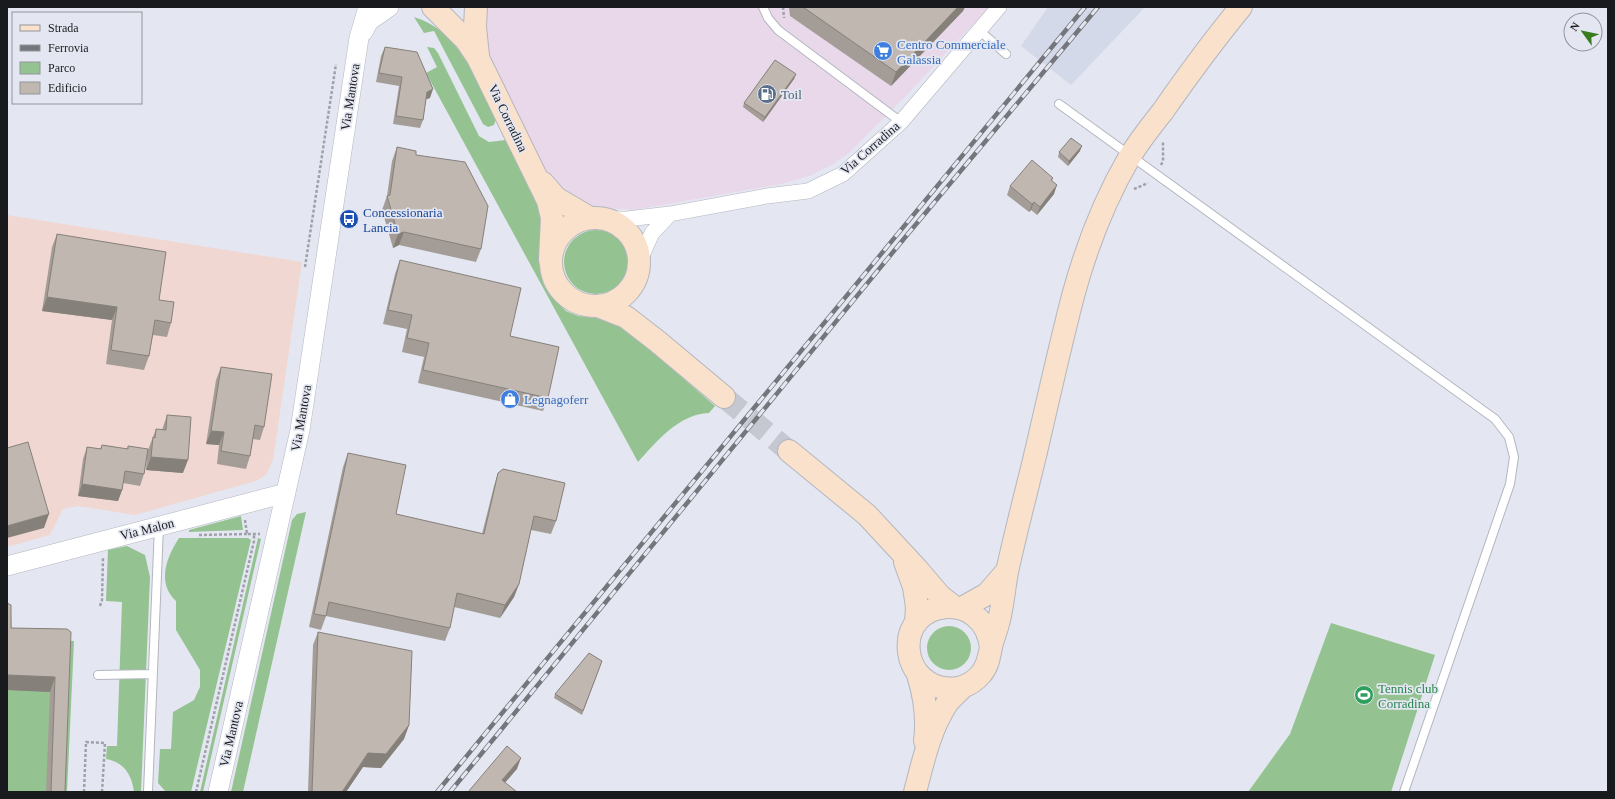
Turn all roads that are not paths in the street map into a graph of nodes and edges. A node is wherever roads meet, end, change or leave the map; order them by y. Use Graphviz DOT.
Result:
graph roads {
  1 [pos="368,7"];
  2 [pos="390,7"];
  3 [pos="433,7"];
  4 [pos="476,7"];
  5 [pos="763,7"];
  6 [pos="1000,7"];
  7 [pos="1241,7"];
  8 [pos="980,31"];
  9 [pos="359,38"];
  10 [pos="1006,54"];
  11 [pos="478,58"];
  12 [pos="1059,104"];
  13 [pos="901,122"];
  14 [pos="1130,156"];
  15 [pos="538,178"];
  16 [pos="670,214"];
  17 [pos="597,219"];
  18 [pos="550,260"];
  19 [pos="637,271"];
  20 [pos="598,306"];
  21 [pos="657,341"];
  22 [pos="724,397"];
  23 [pos="789,451"];
  24 [pos="286,494"];
  25 [pos="160,526"];
  26 [pos="903,555"];
  27 [pos="7,566"];
  28 [pos="1007,571"];
  29 [pos="957,607"];
  30 [pos="916,623"];
  31 [pos="991,648"];
  32 [pos="153,674"];
  33 [pos="98,675"];
  34 [pos="918,675"];
  35 [pos="964,686"];
  36 [pos="924,758"];
  37 [pos="148,792"];
  38 [pos="218,792"];
  39 [pos="915,792"];
  40 [pos="1404,792"];
  1 -- 9 [label="street, Via Mantova"];
  2 -- 9 [label="street, Via Mantova"];
  3 -- 11 [label="main road, Via Corradina"];
  4 -- 11 [label="main road, Via Corradina"];
  5 -- 13 [label="lane"];
  6 -- 8 [label="street, Via Corradina"];
  7 -- 14 [label="main road"];
  8 -- 10 [label="lane"];
  8 -- 13 [label="street, Via Corradina"];
  9 -- 24 [label="street, Via Mantova"];
  11 -- 15 [label="main road, Via Corradina"];
  12 -- 14 [label="lane"];
  13 -- 16 [label="street, Via Corradina"];
  14 -- 28 [label="main road"];
  14 -- 40 [label="lane"];
  15 -- 17 [label="main road, Via Corradina"];
  15 -- 18 [label="main road, Via Corradina"];
  16 -- 17 [label="street, Via Corradina"];
  16 -- 19 [label="street"];
  17 -- 18 [label="main road"];
  17 -- 19 [label="main road"];
  18 -- 20 [label="main road"];
  19 -- 20 [label="main road"];
  19 -- 21 [label="main road"];
  20 -- 21 [label="main road"];
  21 -- 22 [label="main road"];
  23 -- 26 [label="main road"];
  24 -- 25 [label="street, Via Malon"];
  24 -- 38 [label="street, Via Mantova"];
  25 -- 27 [label="street, Via Malon"];
  25 -- 32 [label="lane"];
  26 -- 29 [label="main road"];
  26 -- 30 [label="main road"];
  28 -- 29 [label="main road"];
  28 -- 31 [label="main road"];
  29 -- 30 [label="main road"];
  29 -- 31 [label="main road"];
  30 -- 34 [label="main road"];
  31 -- 35 [label="main road"];
  32 -- 33 [label="lane"];
  32 -- 37 [label="lane"];
  34 -- 35 [label="main road"];
  34 -- 36 [label="main road"];
  35 -- 36 [label="main road"];
  36 -- 39 [label="main road"];
}
